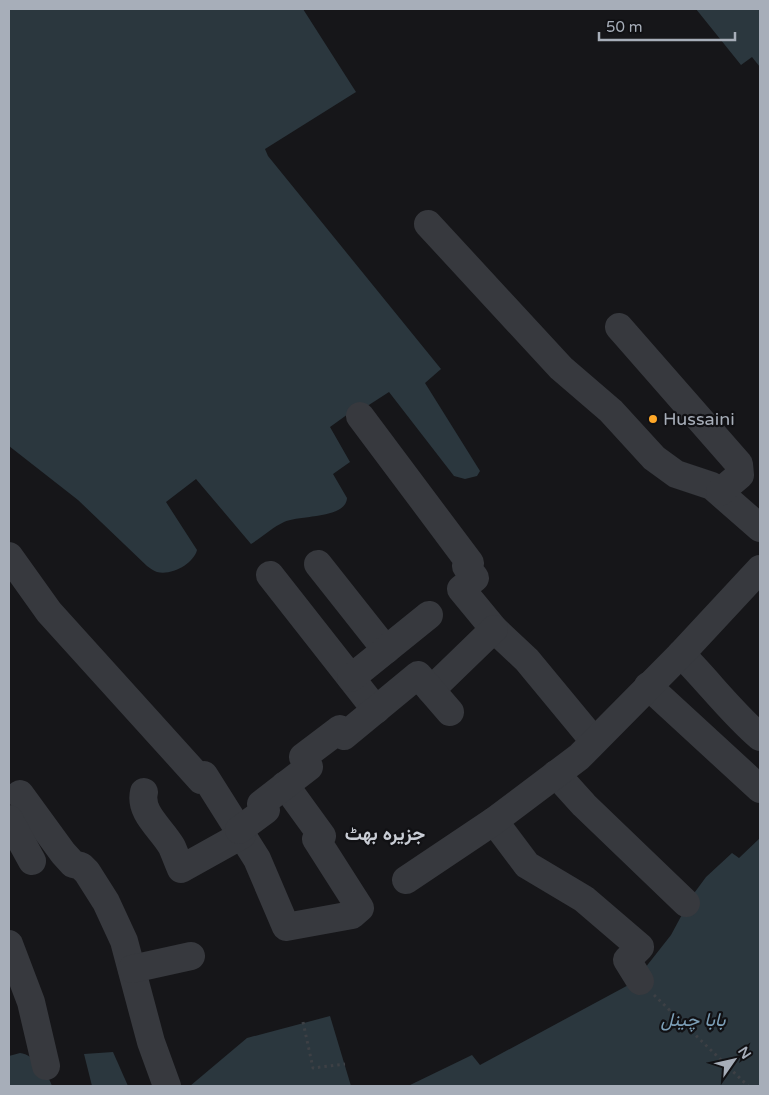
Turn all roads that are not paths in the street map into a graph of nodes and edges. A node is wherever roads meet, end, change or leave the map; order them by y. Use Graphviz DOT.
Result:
graph roads {
  1 [pos="428,224"];
  2 [pos="619,327"];
  3 [pos="360,416"];
  4 [pos="720,492"];
  5 [pos="760,528"];
  6 [pos="9,556"];
  7 [pos="318,564"];
  8 [pos="760,569"];
  9 [pos="270,575"];
  10 [pos="429,615"];
  11 [pos="494,629"];
  12 [pos="386,650"];
  13 [pos="681,654"];
  14 [pos="351,678"];
  15 [pos="648,686"];
  16 [pos="431,690"];
  17 [pos="376,710"];
  18 [pos="450,712"];
  19 [pos="760,737"];
  20 [pos="594,741"];
  21 [pos="556,774"];
  22 [pos="285,786"];
  23 [pos="760,789"];
  24 [pos="144,792"];
  25 [pos="20,794"];
  26 [pos="494,820"];
  27 [pos="240,832"];
  28 [pos="48,835"];
  29 [pos="19,842"];
  30 [pos="406,880"];
  31 [pos="686,902"];
  32 [pos="9,944"];
  33 [pos="191,956"];
  34 [pos="132,969"];
  35 [pos="640,980"];
  36 [pos="46,1066"];
  37 [pos="167,1086"];
  1 -- 4 [label="street"];
  2 -- 4 [label="street"];
  3 -- 11 [label="street"];
  4 -- 5 [label="street"];
  6 -- 27 [label="street"];
  7 -- 12 [label="street"];
  8 -- 13 [label="street"];
  9 -- 14 [label="street"];
  10 -- 12 [label="street"];
  11 -- 16 [label="street"];
  11 -- 20 [label="street"];
  12 -- 14 [label="street"];
  13 -- 15 [label="street"];
  13 -- 19 [label="street"];
  14 -- 17 [label="street"];
  15 -- 20 [label="street"];
  15 -- 23 [label="street"];
  16 -- 17 [label="street"];
  16 -- 18 [label="street"];
  17 -- 22 [label="street"];
  20 -- 21 [label="street"];
  21 -- 26 [label="street"];
  21 -- 31 [label="street"];
  22 -- 27 [label="street"];
  22 -- 27 [label="street"];
  24 -- 27 [label="street"];
  25 -- 28 [label="street"];
  26 -- 30 [label="street"];
  26 -- 35 [label="street"];
  28 -- 29 [label="street"];
  28 -- 34 [label="street"];
  32 -- 36 [label="street"];
  33 -- 34 [label="street"];
  34 -- 37 [label="street"];
}
